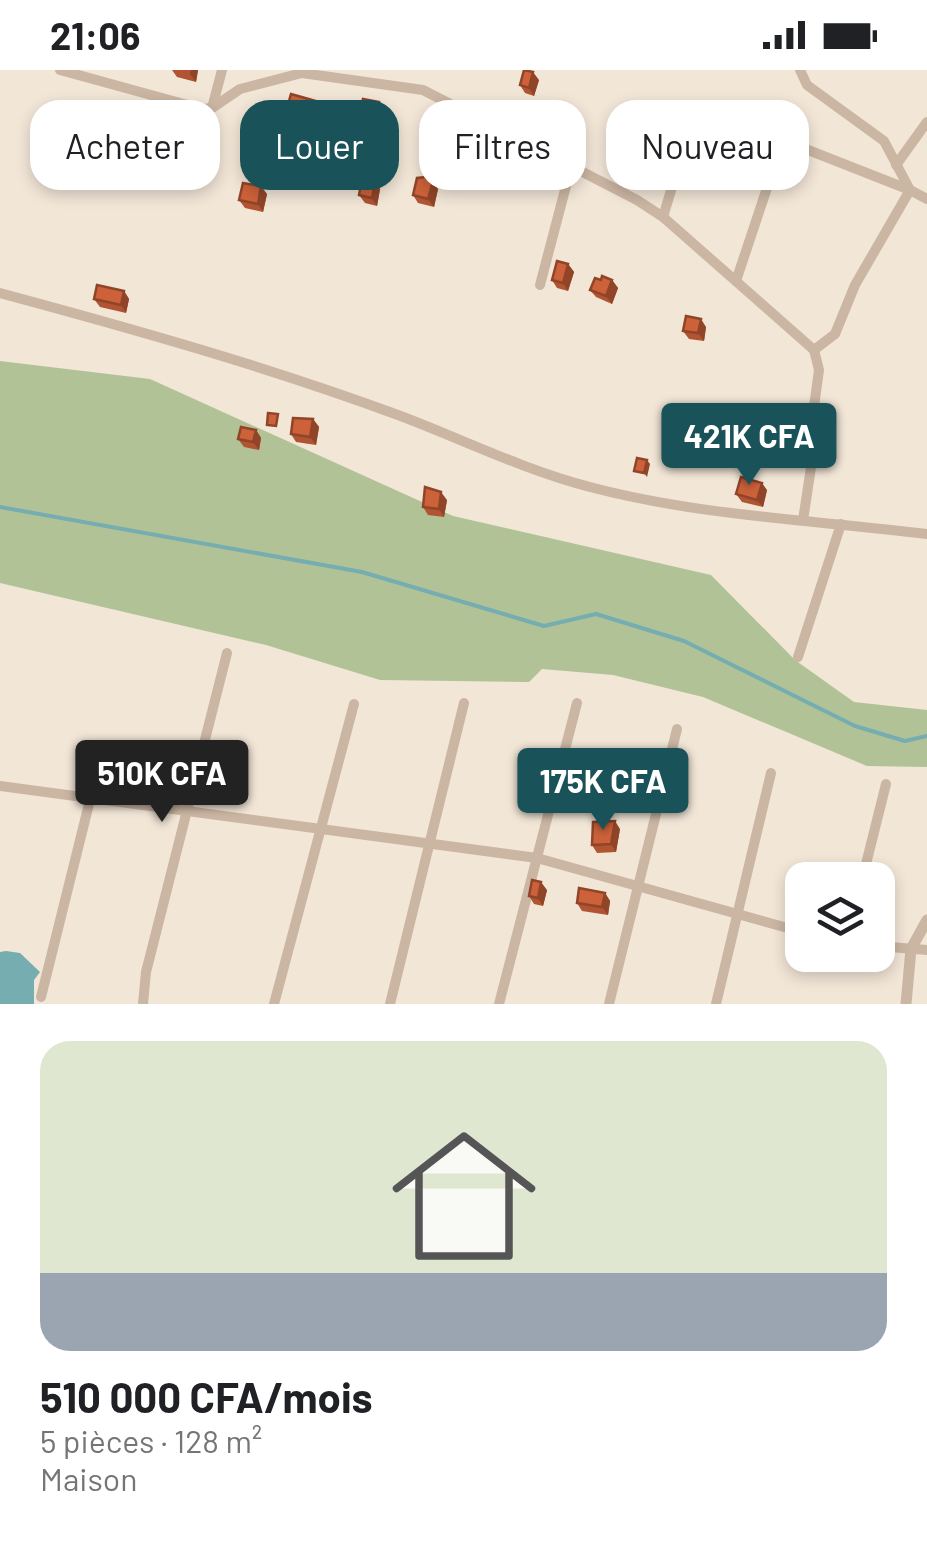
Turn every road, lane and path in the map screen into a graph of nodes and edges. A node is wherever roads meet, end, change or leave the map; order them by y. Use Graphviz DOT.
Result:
graph roads {
  1 [pos="60,70"];
  2 [pos="222,70"];
  3 [pos="800,70"];
  4 [pos="94,74"];
  5 [pos="174,100"];
  6 [pos="214,100"];
  7 [pos="442,100"];
  8 [pos="220,103"];
  9 [pos="927,122"];
  10 [pos="809,150"];
  11 [pos="896,165"];
  12 [pos="586,174"];
  13 [pos="565,190"];
  14 [pos="672,190"];
  15 [pos="766,190"];
  16 [pos="910,190"];
  17 [pos="927,199"];
  18 [pos="663,217"];
  19 [pos="736,281"];
  20 [pos="540,285"];
  21 [pos="0,293"];
  22 [pos="814,350"];
  23 [pos="803,520"];
  24 [pos="841,524"];
  25 [pos="927,534"];
  26 [pos="227,654"];
  27 [pos="798,657"];
  28 [pos="464,703"];
  29 [pos="354,704"];
  30 [pos="577,704"];
  31 [pos="676,730"];
  32 [pos="772,773"];
  33 [pos="886,784"];
  34 [pos="0,786"];
  35 [pos="90,800"];
  36 [pos="186,812"];
  37 [pos="322,828"];
  38 [pos="429,844"];
  39 [pos="537,858"];
  40 [pos="866,862"];
  41 [pos="637,888"];
  42 [pos="736,914"];
  43 [pos="927,920"];
  44 [pos="785,927"];
  45 [pos="895,948"];
  46 [pos="911,949"];
  47 [pos="927,950"];
  48 [pos="41,997"];
  49 [pos="142,1004"];
  50 [pos="274,1004"];
  51 [pos="390,1004"];
  52 [pos="500,1004"];
  53 [pos="609,1004"];
  54 [pos="716,1004"];
  55 [pos="906,1004"];
  1 -- 4 [label="street"];
  2 -- 6 [label="street"];
  3 -- 11 [label="street"];
  4 -- 5 [label="street"];
  7 -- 8 [label="street"];
  9 -- 11 [label="street"];
  10 -- 16 [label="street"];
  11 -- 16 [label="street"];
  12 -- 18 [label="street"];
  13 -- 20 [label="street"];
  14 -- 18 [label="street"];
  15 -- 19 [label="street"];
  16 -- 17 [label="street"];
  16 -- 22 [label="street"];
  18 -- 19 [label="street"];
  19 -- 22 [label="street"];
  21 -- 23 [label="street"];
  22 -- 23 [label="street"];
  23 -- 24 [label="street"];
  24 -- 25 [label="street"];
  24 -- 27 [label="street"];
  26 -- 36 [label="street"];
  28 -- 38 [label="street"];
  29 -- 37 [label="street"];
  30 -- 39 [label="street"];
  31 -- 41 [label="street"];
  32 -- 42 [label="street"];
  33 -- 40 [label="street"];
  34 -- 35 [label="street"];
  35 -- 36 [label="street"];
  35 -- 48 [label="street"];
  36 -- 37 [label="street"];
  36 -- 49 [label="street"];
  37 -- 38 [label="street"];
  37 -- 50 [label="street"];
  38 -- 39 [label="street"];
  38 -- 51 [label="street"];
  39 -- 41 [label="street"];
  39 -- 52 [label="street"];
  41 -- 42 [label="street"];
  41 -- 53 [label="street"];
  42 -- 44 [label="street"];
  42 -- 54 [label="street"];
  43 -- 46 [label="street"];
  45 -- 46 [label="street"];
  46 -- 47 [label="street"];
  46 -- 55 [label="street"];
}
